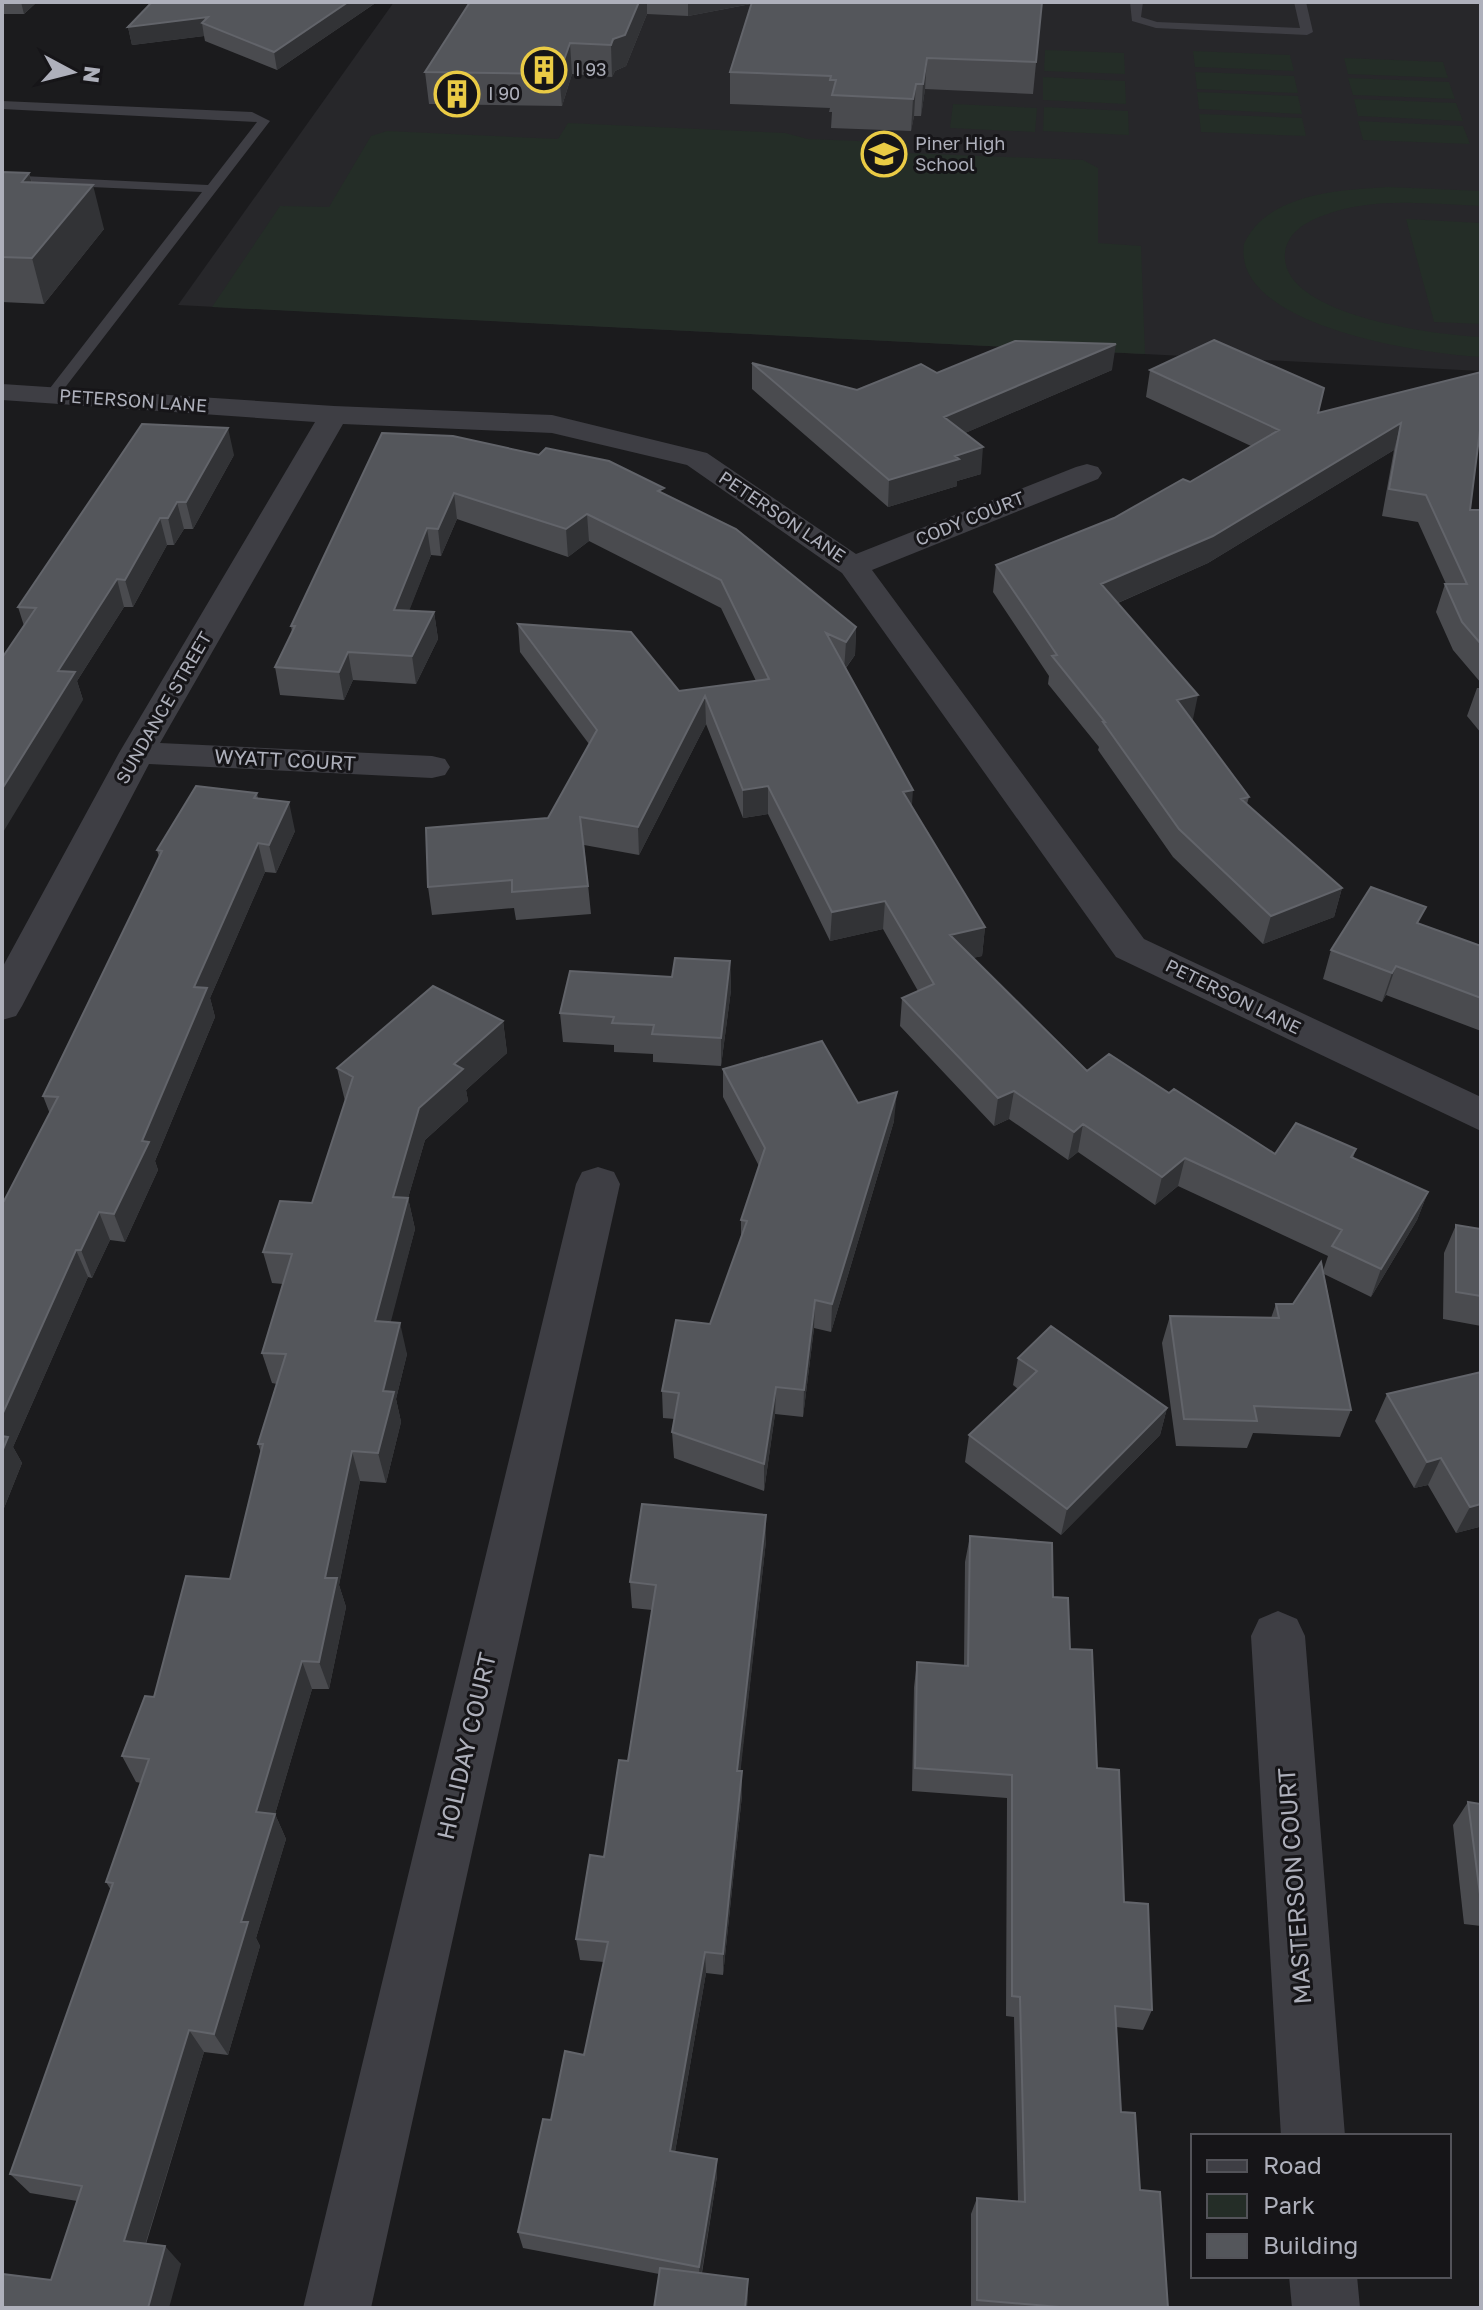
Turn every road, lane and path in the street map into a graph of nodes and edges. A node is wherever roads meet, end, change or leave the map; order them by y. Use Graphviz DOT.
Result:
graph roads {
  1 [pos="1137,2"];
  2 [pos="1300,2"];
  3 [pos="2,105"];
  4 [pos="2,179"];
  5 [pos="212,189"];
  6 [pos="2,392"];
  7 [pos="52,395"];
  8 [pos="334,415"];
  9 [pos="1087,473"];
  10 [pos="853,566"];
  11 [pos="137,753"];
  12 [pos="432,767"];
  13 [pos="2,1006"];
  14 [pos="1481,1115"];
  15 [pos="598,1184"];
  16 [pos="1278,1636"];
  17 [pos="1313,2134"];
  18 [pos="1323,2278"];
  19 [pos="337,2308"];
  20 [pos="1326,2308"];
  1 -- 2 [label="lane"];
  3 -- 5 [label="lane"];
  4 -- 5 [label="lane"];
  5 -- 7 [label="lane"];
  6 -- 7 [label="street, PETERSON LANE"];
  7 -- 8 [label="street, PETERSON LANE"];
  8 -- 10 [label="street, PETERSON LANE"];
  8 -- 11 [label="street, SUNDANCE STREET"];
  9 -- 10 [label="street, CODY COURT"];
  10 -- 14 [label="street, PETERSON LANE"];
  11 -- 12 [label="street, WYATT COURT"];
  11 -- 13 [label="street, SUNDANCE STREET"];
  15 -- 19 [label="street, HOLIDAY COURT"];
  16 -- 17 [label="street, MASTERSON COURT"];
  18 -- 20 [label="street"];
}
